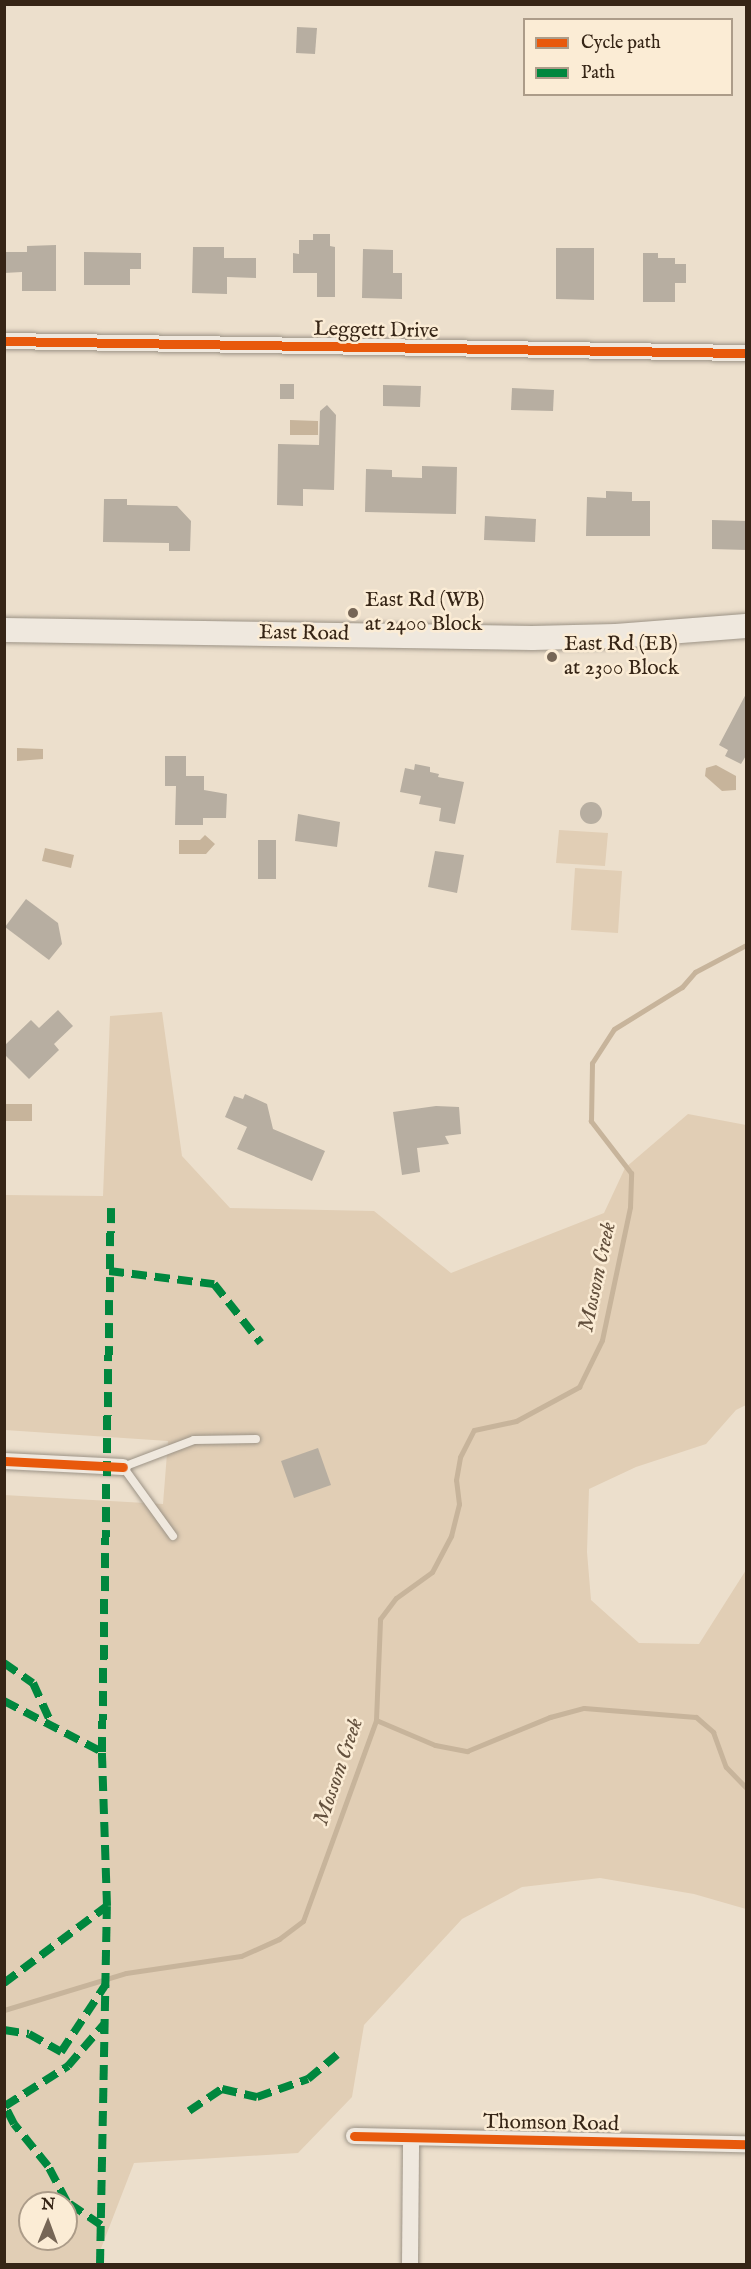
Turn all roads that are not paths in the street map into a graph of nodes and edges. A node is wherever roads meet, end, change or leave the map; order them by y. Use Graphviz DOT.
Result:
graph roads {
  1 [pos="4,341"];
  2 [pos="747,353"];
  3 [pos="747,626"];
  4 [pos="4,630"];
  5 [pos="256,1439"];
  6 [pos="4,1461"];
  7 [pos="123,1467"];
  8 [pos="173,1536"];
  9 [pos="354,2136"];
  10 [pos="411,2140"];
  11 [pos="747,2144"];
  12 [pos="410,2265"];
  1 -- 2 [label="street, Leggett Drive"];
  3 -- 4 [label="main road, East Road"];
  5 -- 7 [label="lane"];
  6 -- 7 [label="street"];
  7 -- 8 [label="lane"];
  9 -- 10 [label="street, Thomson Road"];
  10 -- 11 [label="street, Thomson Road"];
  10 -- 12 [label="street"];
}
